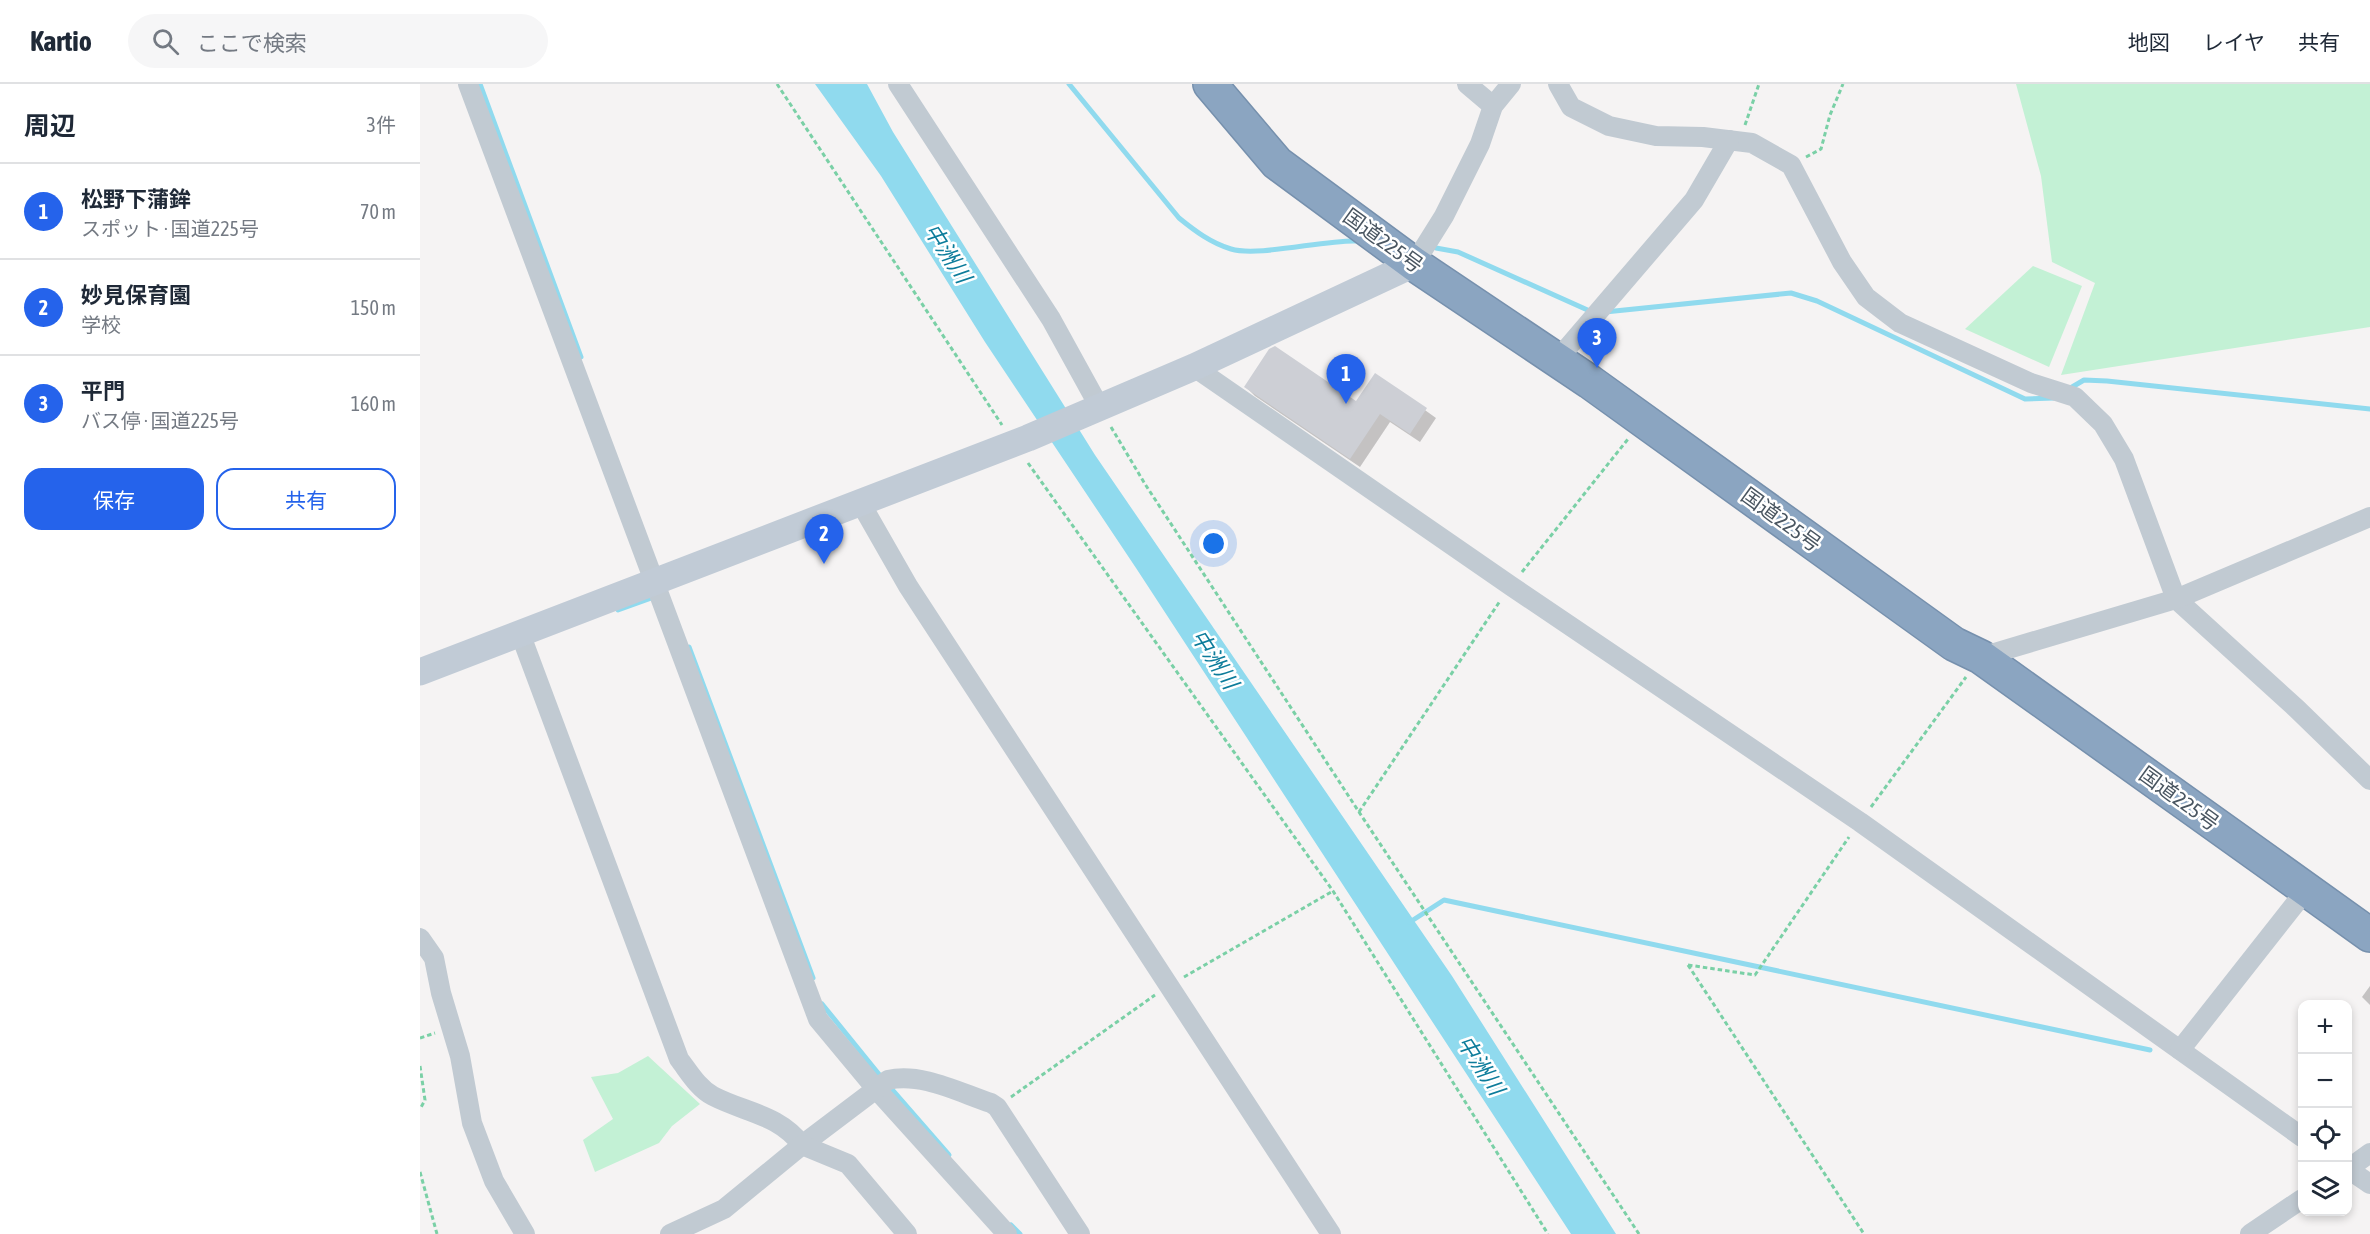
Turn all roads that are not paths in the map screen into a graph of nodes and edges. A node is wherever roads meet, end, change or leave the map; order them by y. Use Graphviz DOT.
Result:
graph roads {
  1 [pos="468,84"];
  2 [pos="898,84"];
  3 [pos="1210,84"];
  4 [pos="1467,84"];
  5 [pos="1511,84"];
  6 [pos="1558,84"];
  7 [pos="1493,106"];
  8 [pos="1729,140"];
  9 [pos="1414,264"];
  10 [pos="1557,360"];
  11 [pos="1194,367"];
  12 [pos="1095,410"];
  13 [pos="860,502"];
  14 [pos="2370,517"];
  15 [pos="660,586"];
  16 [pos="2176,599"];
  17 [pos="523,641"];
  18 [pos="1981,657"];
  19 [pos="420,672"];
  20 [pos="2370,780"];
  21 [pos="2307,890"];
  22 [pos="2370,935"];
  23 [pos="420,938"];
  24 [pos="2180,1050"];
  25 [pos="883,1085"];
  26 [pos="2298,1134"];
  27 [pos="802,1145"];
  28 [pos="2370,1153"];
  29 [pos="2352,1166"];
  30 [pos="2352,1172"];
  31 [pos="2370,1184"];
  32 [pos="2298,1202"];
  33 [pos="525,1234"];
  34 [pos="670,1234"];
  35 [pos="907,1234"];
  36 [pos="1007,1234"];
  37 [pos="1080,1234"];
  38 [pos="1332,1234"];
  39 [pos="2250,1234"];
  1 -- 15 [label="street"];
  2 -- 12 [label="street"];
  3 -- 9 [label="highway, 国道225号"];
  4 -- 7 [label="street"];
  5 -- 7 [label="street"];
  6 -- 8 [label="street"];
  7 -- 9 [label="street"];
  8 -- 10 [label="street"];
  8 -- 16 [label="street"];
  9 -- 10 [label="highway, 国道225号"];
  9 -- 11 [label="street"];
  10 -- 18 [label="highway, 国道225号"];
  11 -- 12 [label="street"];
  11 -- 24 [label="street"];
  12 -- 13 [label="street"];
  13 -- 15 [label="street"];
  13 -- 38 [label="street"];
  14 -- 16 [label="street"];
  15 -- 17 [label="street"];
  15 -- 25 [label="street"];
  16 -- 18 [label="street"];
  16 -- 20 [label="street"];
  17 -- 19 [label="street"];
  17 -- 27 [label="street"];
  18 -- 21 [label="highway, 国道225号"];
  21 -- 22 [label="highway, 国道225号"];
  21 -- 24 [label="street"];
  23 -- 33 [label="street"];
  24 -- 26 [label="street"];
  25 -- 27 [label="street"];
  25 -- 36 [label="street"];
  25 -- 37 [label="street"];
  27 -- 34 [label="street"];
  27 -- 35 [label="street"];
  28 -- 29 [label="street"];
  30 -- 31 [label="street"];
  32 -- 39 [label="street"];
}
